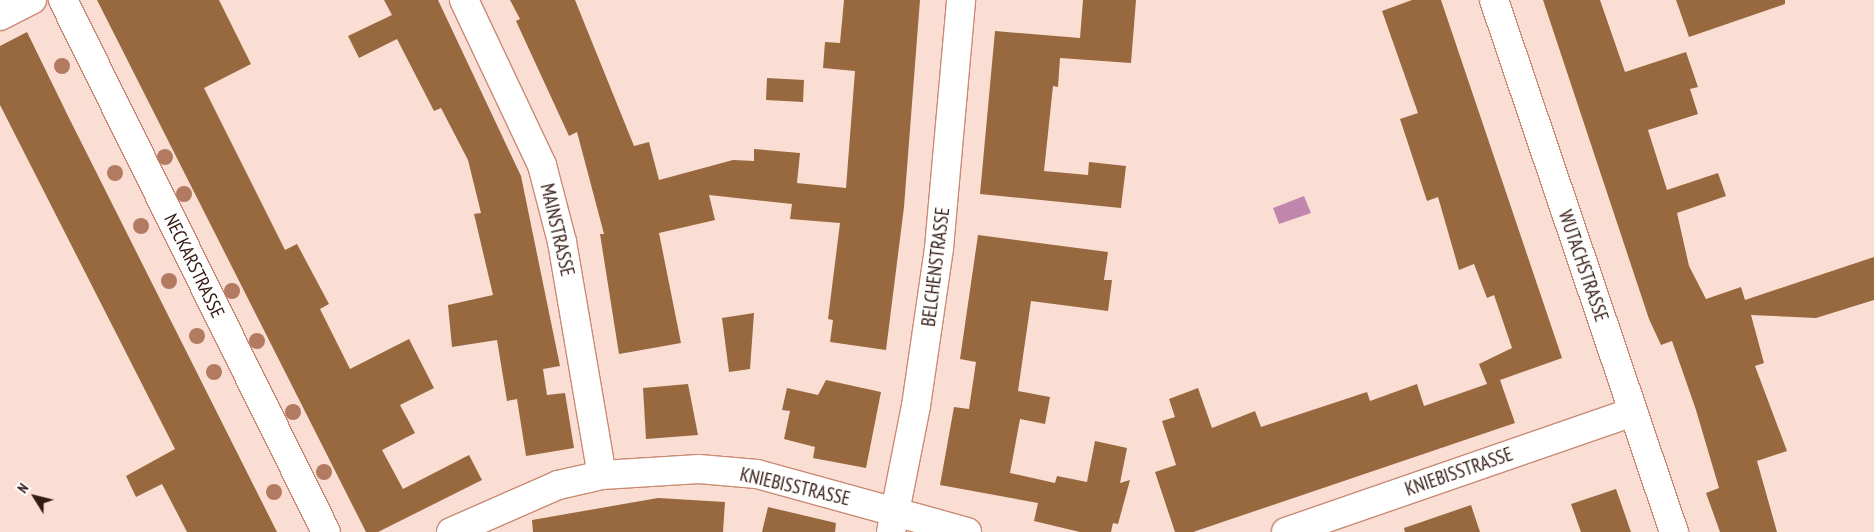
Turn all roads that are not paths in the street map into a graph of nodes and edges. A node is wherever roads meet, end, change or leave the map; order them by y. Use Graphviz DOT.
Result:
graph roads {
  1 [pos="32,0"];
  2 [pos="63,0"];
  3 [pos="464,0"];
  4 [pos="961,0"];
  5 [pos="1494,0"];
  6 [pos="0,16"];
  7 [pos="1632,412"];
  8 [pos="602,476"];
  9 [pos="894,522"];
  10 [pos="326,532"];
  11 [pos="451,532"];
  12 [pos="967,532"];
  13 [pos="1286,532"];
  14 [pos="1674,532"];
  1 -- 6 [label="street"];
  2 -- 10 [label="street, NECKARSTRASSE"];
  3 -- 8 [label="street, MAINSTRASSE"];
  4 -- 9 [label="street, BELCHENSTRASSE"];
  5 -- 7 [label="street, WUTACHSTRASSE"];
  7 -- 13 [label="street, KNIEBISSTRASSE"];
  7 -- 14 [label="street, WUTACHSTRASSE"];
  8 -- 9 [label="street, KNIEBISSTRASSE"];
  8 -- 11 [label="street, KNIEBISSTRASSE"];
  9 -- 12 [label="street, KNIEBISSTRASSE"];
}
